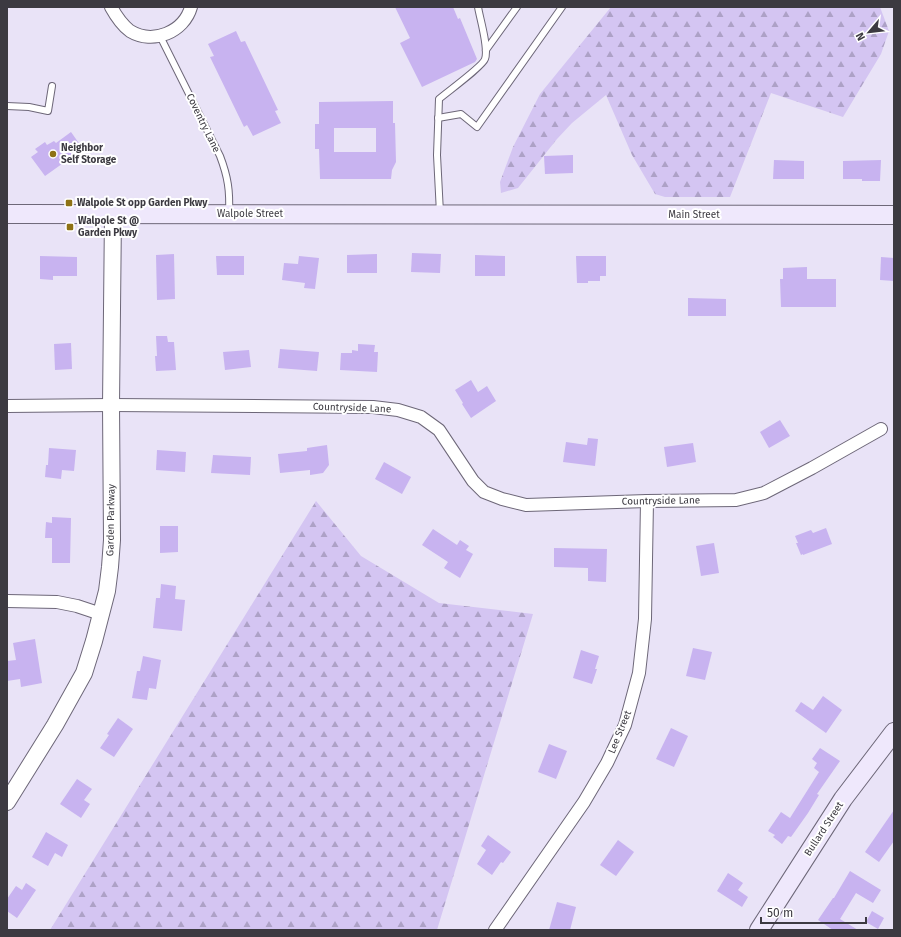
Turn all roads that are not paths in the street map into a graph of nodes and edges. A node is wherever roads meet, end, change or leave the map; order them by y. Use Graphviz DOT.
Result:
graph roads {
  1 [pos="111,7"];
  2 [pos="191,7"];
  3 [pos="478,7"];
  4 [pos="517,7"];
  5 [pos="562,7"];
  6 [pos="160,36"];
  7 [pos="486,50"];
  8 [pos="52,86"];
  9 [pos="7,106"];
  10 [pos="438,118"];
  11 [pos="7,214"];
  12 [pos="113,214"];
  13 [pos="229,214"];
  14 [pos="440,214"];
  15 [pos="493,214"];
  16 [pos="894,216"];
  17 [pos="111,405"];
  18 [pos="7,406"];
  19 [pos="881,429"];
  20 [pos="647,501"];
  21 [pos="7,601"];
  22 [pos="101,614"];
  23 [pos="894,732"];
  24 [pos="7,802"];
  25 [pos="495,930"];
  26 [pos="759,930"];
  1 -- 6 [label="street"];
  2 -- 6 [label="street"];
  3 -- 7 [label="lane"];
  4 -- 7 [label="lane"];
  5 -- 10 [label="lane"];
  6 -- 13 [label="lane, Coventry Lane"];
  7 -- 10 [label="lane"];
  8 -- 9 [label="lane"];
  10 -- 14 [label="lane"];
  11 -- 12 [label="main road, Walpole Street"];
  12 -- 13 [label="main road, Walpole Street"];
  12 -- 17 [label="street, Garden Parkway"];
  13 -- 14 [label="main road, Walpole Street"];
  14 -- 15 [label="main road, Walpole Street"];
  15 -- 16 [label="main road, Main Street"];
  17 -- 18 [label="street, Countryside Lane"];
  17 -- 20 [label="street, Countryside Lane"];
  17 -- 22 [label="street, Garden Parkway"];
  19 -- 20 [label="street, Countryside Lane"];
  20 -- 25 [label="street, Lee Street"];
  21 -- 22 [label="street"];
  22 -- 24 [label="street, Garden Parkway"];
  23 -- 26 [label="main road, Bullard Street"];
}
